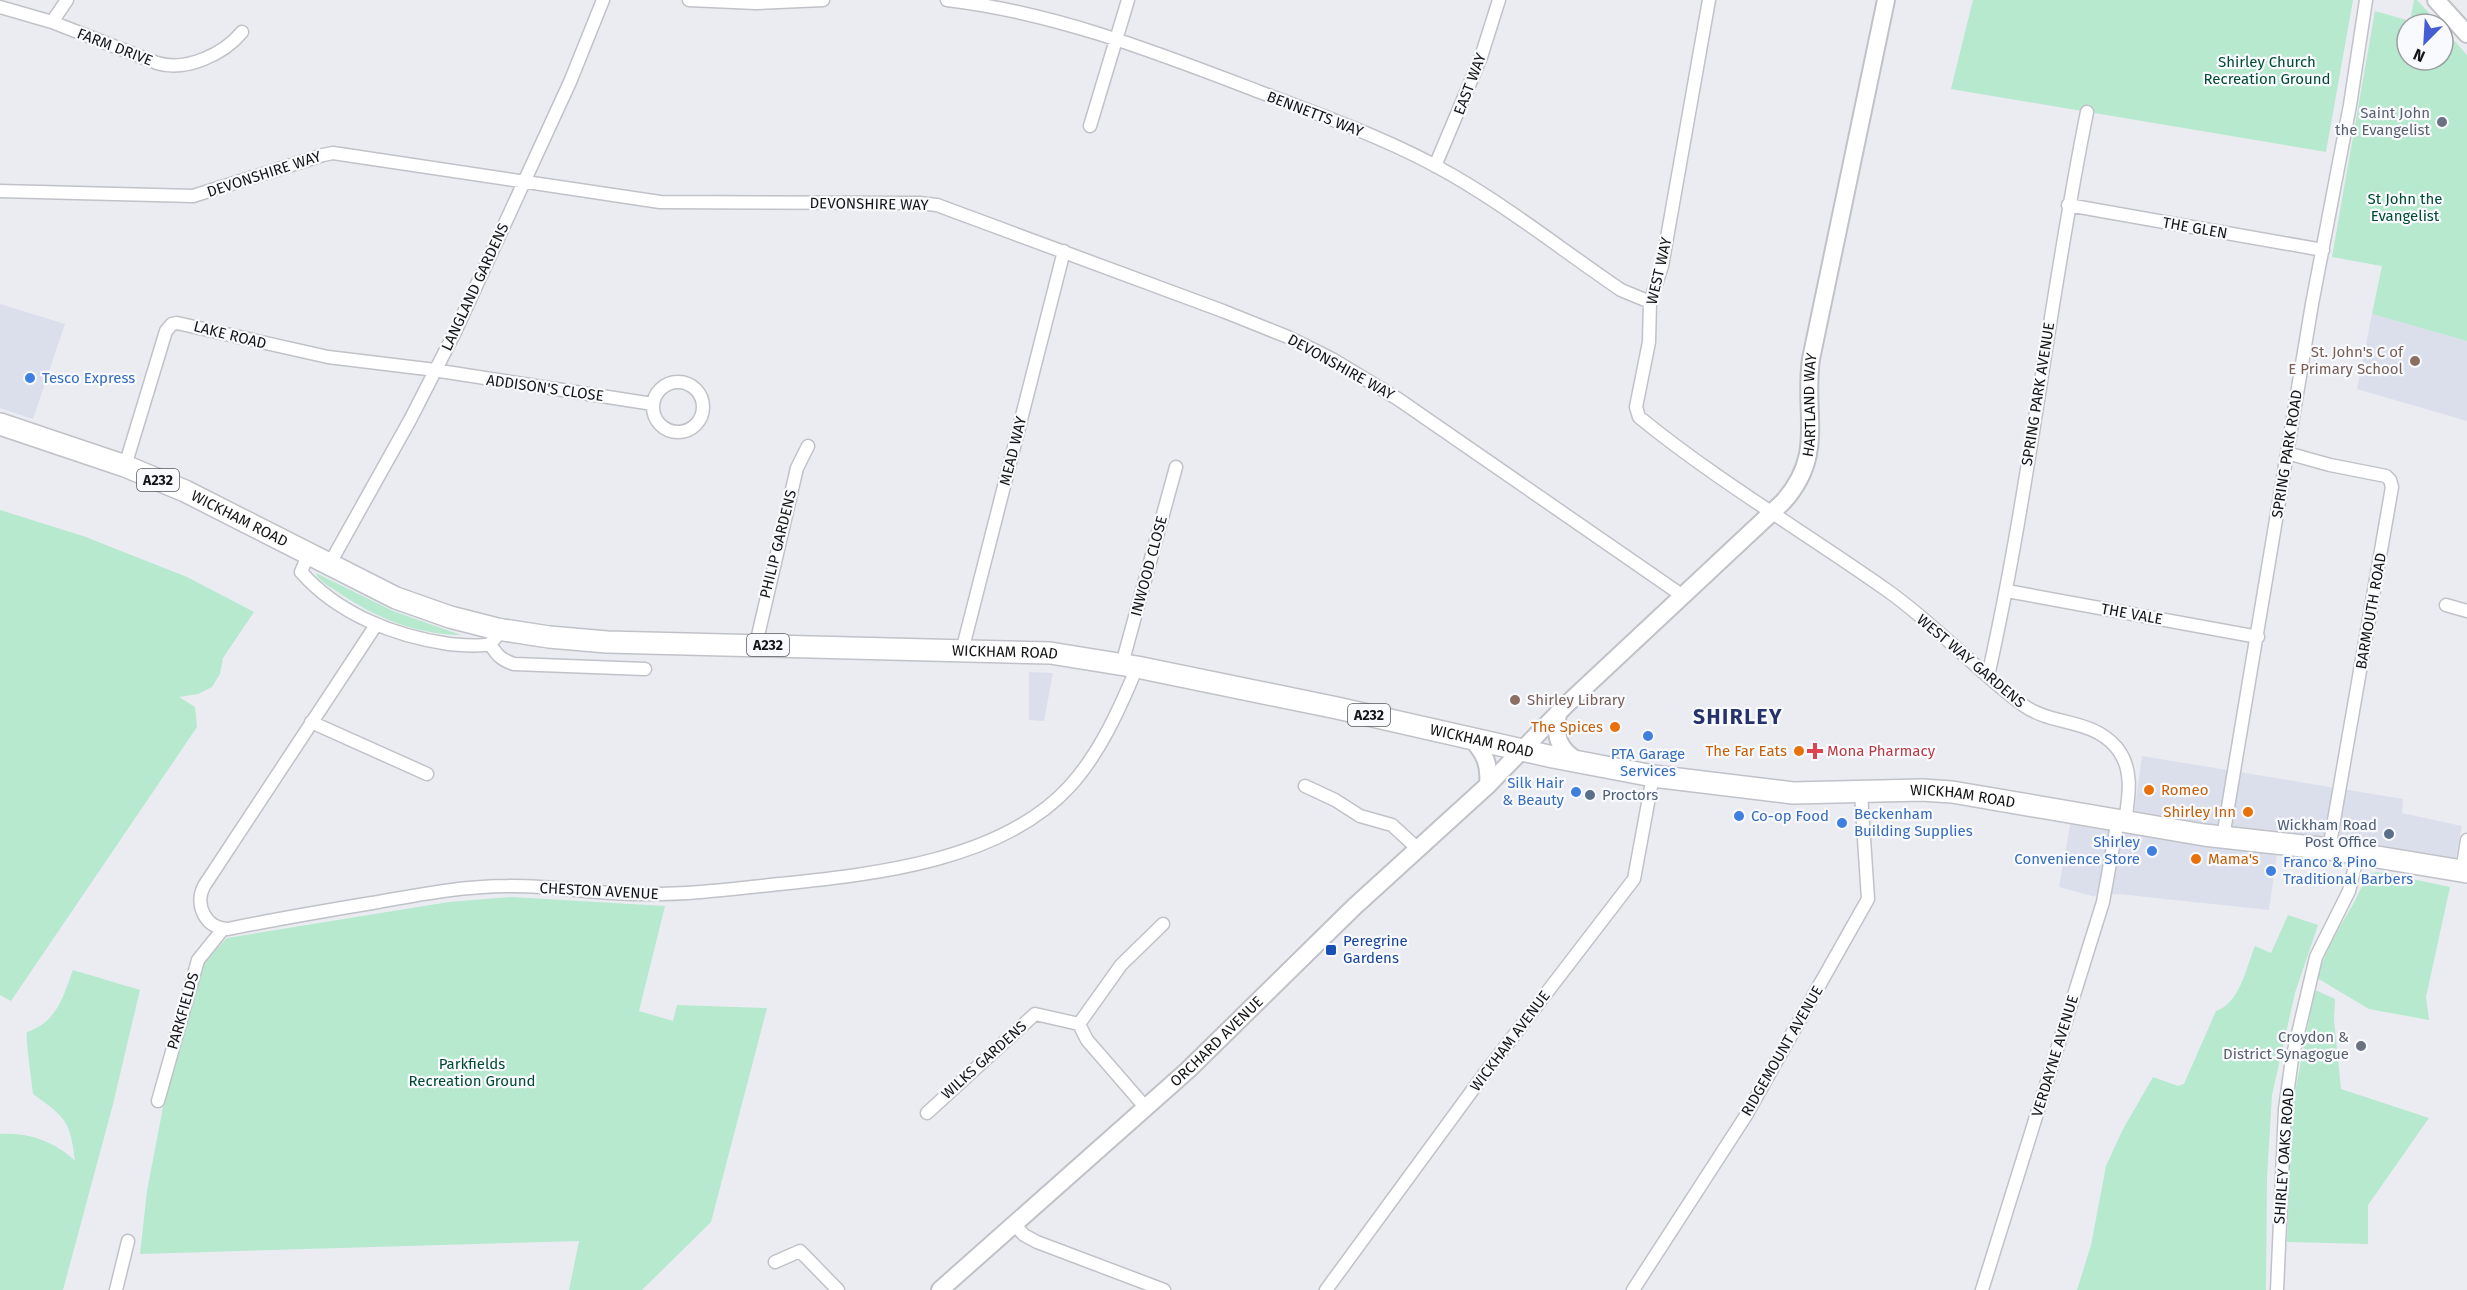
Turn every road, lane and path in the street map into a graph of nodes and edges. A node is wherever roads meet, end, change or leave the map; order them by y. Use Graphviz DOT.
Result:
graph roads {
  1 [pos="67,0"];
  2 [pos="603,0"];
  3 [pos="689,0"];
  4 [pos="823,0"];
  5 [pos="947,0"];
  6 [pos="1128,0"];
  7 [pos="1499,0"];
  8 [pos="1709,0"];
  9 [pos="1886,0"];
  10 [pos="2366,0"];
  11 [pos="2436,0"];
  12 [pos="0,7"];
  13 [pos="52,22"];
  14 [pos="242,32"];
  15 [pos="2467,34"];
  16 [pos="1117,39"];
  17 [pos="2087,112"];
  18 [pos="1090,126"];
  19 [pos="1435,166"];
  20 [pos="525,182"];
  21 [pos="0,192"];
  22 [pos="2068,205"];
  23 [pos="2323,250"];
  24 [pos="1064,251"];
  25 [pos="1650,302"];
  26 [pos="436,371"];
  27 [pos="653,404"];
  28 [pos="0,424"];
  29 [pos="808,446"];
  30 [pos="2287,453"];
  31 [pos="125,466"];
  32 [pos="1176,467"];
  33 [pos="1772,512"];
  34 [pos="308,555"];
  35 [pos="329,565"];
  36 [pos="2007,591"];
  37 [pos="1683,596"];
  38 [pos="2446,605"];
  39 [pos="2467,611"];
  40 [pos="376,625"];
  41 [pos="494,636"];
  42 [pos="2258,637"];
  43 [pos="756,644"];
  44 [pos="962,651"];
  45 [pos="1130,666"];
  46 [pos="645,669"];
  47 [pos="1988,676"];
  48 [pos="1558,713"];
  49 [pos="311,722"];
  50 [pos="1471,738"];
  51 [pos="1521,749"];
  52 [pos="1580,762"];
  53 [pos="427,774"];
  54 [pos="1653,776"];
  55 [pos="1488,785"];
  56 [pos="1305,786"];
  57 [pos="1861,792"];
  58 [pos="2122,820"];
  59 [pos="2223,837"];
  60 [pos="2467,840"];
  61 [pos="1418,849"];
  62 [pos="2329,849"];
  63 [pos="2358,854"];
  64 [pos="2464,872"];
  65 [pos="1163,924"];
  66 [pos="223,929"];
  67 [pos="1079,1024"];
  68 [pos="158,1101"];
  69 [pos="1146,1108"];
  70 [pos="927,1113"];
  71 [pos="1015,1225"];
  72 [pos="128,1241"];
  73 [pos="775,1262"];
  74 [pos="116,1290"];
  75 [pos="838,1290"];
  76 [pos="940,1290"];
  77 [pos="1164,1290"];
  78 [pos="1326,1290"];
  79 [pos="1633,1290"];
  80 [pos="1982,1290"];
  81 [pos="2277,1290"];
  1 -- 13 [label="street"];
  2 -- 20 [label="street, LANGLAND GARDENS"];
  3 -- 4 [label="street"];
  5 -- 16 [label="street, BENNETTS WAY"];
  6 -- 16 [label="street"];
  7 -- 19 [label="street, EAST WAY"];
  8 -- 25 [label="street, WEST WAY"];
  9 -- 33 [label="street, HARTLAND WAY"];
  10 -- 23 [label="street, SPRING PARK ROAD"];
  11 -- 15 [label="street"];
  12 -- 13 [label="street, FARM DRIVE"];
  13 -- 14 [label="street, FARM DRIVE"];
  16 -- 18 [label="street"];
  16 -- 19 [label="street, BENNETTS WAY"];
  17 -- 22 [label="street, SPRING PARK AVENUE"];
  19 -- 25 [label="street, BENNETTS WAY"];
  20 -- 21 [label="street, DEVONSHIRE WAY"];
  20 -- 24 [label="street, DEVONSHIRE WAY"];
  20 -- 26 [label="street, LANGLAND GARDENS"];
  22 -- 23 [label="street, THE GLEN"];
  22 -- 36 [label="street, SPRING PARK AVENUE"];
  23 -- 30 [label="street, SPRING PARK ROAD"];
  24 -- 37 [label="street, DEVONSHIRE WAY"];
  24 -- 44 [label="street, MEAD WAY"];
  25 -- 33 [label="street, WEST WAY"];
  26 -- 27 [label="street, ADDISON'S CLOSE"];
  26 -- 31 [label="street, LAKE ROAD"];
  26 -- 35 [label="street, LANGLAND GARDENS"];
  27 -- 27 [label="street"];
  28 -- 31 [label="highway, WICKHAM ROAD / A232"];
  29 -- 43 [label="street, PHILIP GARDENS"];
  30 -- 42 [label="street, SPRING PARK ROAD"];
  30 -- 62 [label="street, BARMOUTH ROAD"];
  31 -- 34 [label="highway, WICKHAM ROAD / A232"];
  32 -- 45 [label="street, INWOOD CLOSE"];
  33 -- 37 [label="street, HARTLAND WAY"];
  33 -- 47 [label="street, WEST WAY GARDENS"];
  34 -- 35 [label="highway, WICKHAM ROAD / A232"];
  34 -- 40 [label="street, WICKHAM ROAD"];
  35 -- 41 [label="highway, WICKHAM ROAD / A232"];
  36 -- 42 [label="street, THE VALE"];
  36 -- 47 [label="street, SPRING PARK AVENUE"];
  37 -- 48 [label="street, HARTLAND WAY"];
  38 -- 39 [label="street"];
  40 -- 41 [label="street, WICKHAM ROAD"];
  40 -- 49 [label="street"];
  41 -- 43 [label="highway, WICKHAM ROAD / A232"];
  41 -- 46 [label="street, WICKHAM ROAD"];
  42 -- 59 [label="street, SPRING PARK ROAD"];
  43 -- 44 [label="highway, WICKHAM ROAD / A232"];
  44 -- 45 [label="highway, WICKHAM ROAD / A232"];
  45 -- 50 [label="highway, WICKHAM ROAD / A232"];
  45 -- 66 [label="street, CHESTON AVENUE"];
  47 -- 58 [label="street, WEST WAY GARDENS"];
  48 -- 51 [label="street, HARTLAND WAY"];
  48 -- 52 [label="street"];
  49 -- 53 [label="street"];
  49 -- 66 [label="street"];
  50 -- 51 [label="highway, WICKHAM ROAD / A232"];
  50 -- 55 [label="street"];
  51 -- 52 [label="highway, WICKHAM ROAD / A232"];
  51 -- 55 [label="street, ORCHARD AVENUE"];
  52 -- 54 [label="highway, WICKHAM ROAD / A232"];
  54 -- 57 [label="highway, WICKHAM ROAD / A232"];
  54 -- 78 [label="street, WICKHAM AVENUE"];
  55 -- 61 [label="street, ORCHARD AVENUE"];
  56 -- 61 [label="street"];
  57 -- 58 [label="highway, WICKHAM ROAD / A232"];
  57 -- 79 [label="street, RIDGEMOUNT AVENUE"];
  58 -- 59 [label="highway, WICKHAM ROAD / A232"];
  58 -- 80 [label="street, VERDAYNE AVENUE"];
  59 -- 62 [label="highway, WICKHAM ROAD / A232"];
  60 -- 64 [label="street"];
  61 -- 69 [label="street, ORCHARD AVENUE"];
  62 -- 63 [label="highway, WICKHAM ROAD / A232"];
  63 -- 64 [label="highway, WICKHAM ROAD / A232"];
  63 -- 81 [label="street, SHIRLEY OAKS ROAD"];
  65 -- 67 [label="street"];
  66 -- 68 [label="street, PARKFIELDS"];
  67 -- 69 [label="street"];
  67 -- 70 [label="street, WILKS GARDENS"];
  69 -- 71 [label="street, ORCHARD AVENUE"];
  71 -- 76 [label="street, ORCHARD AVENUE"];
  71 -- 77 [label="street"];
  72 -- 74 [label="street"];
  73 -- 75 [label="street"];
}
